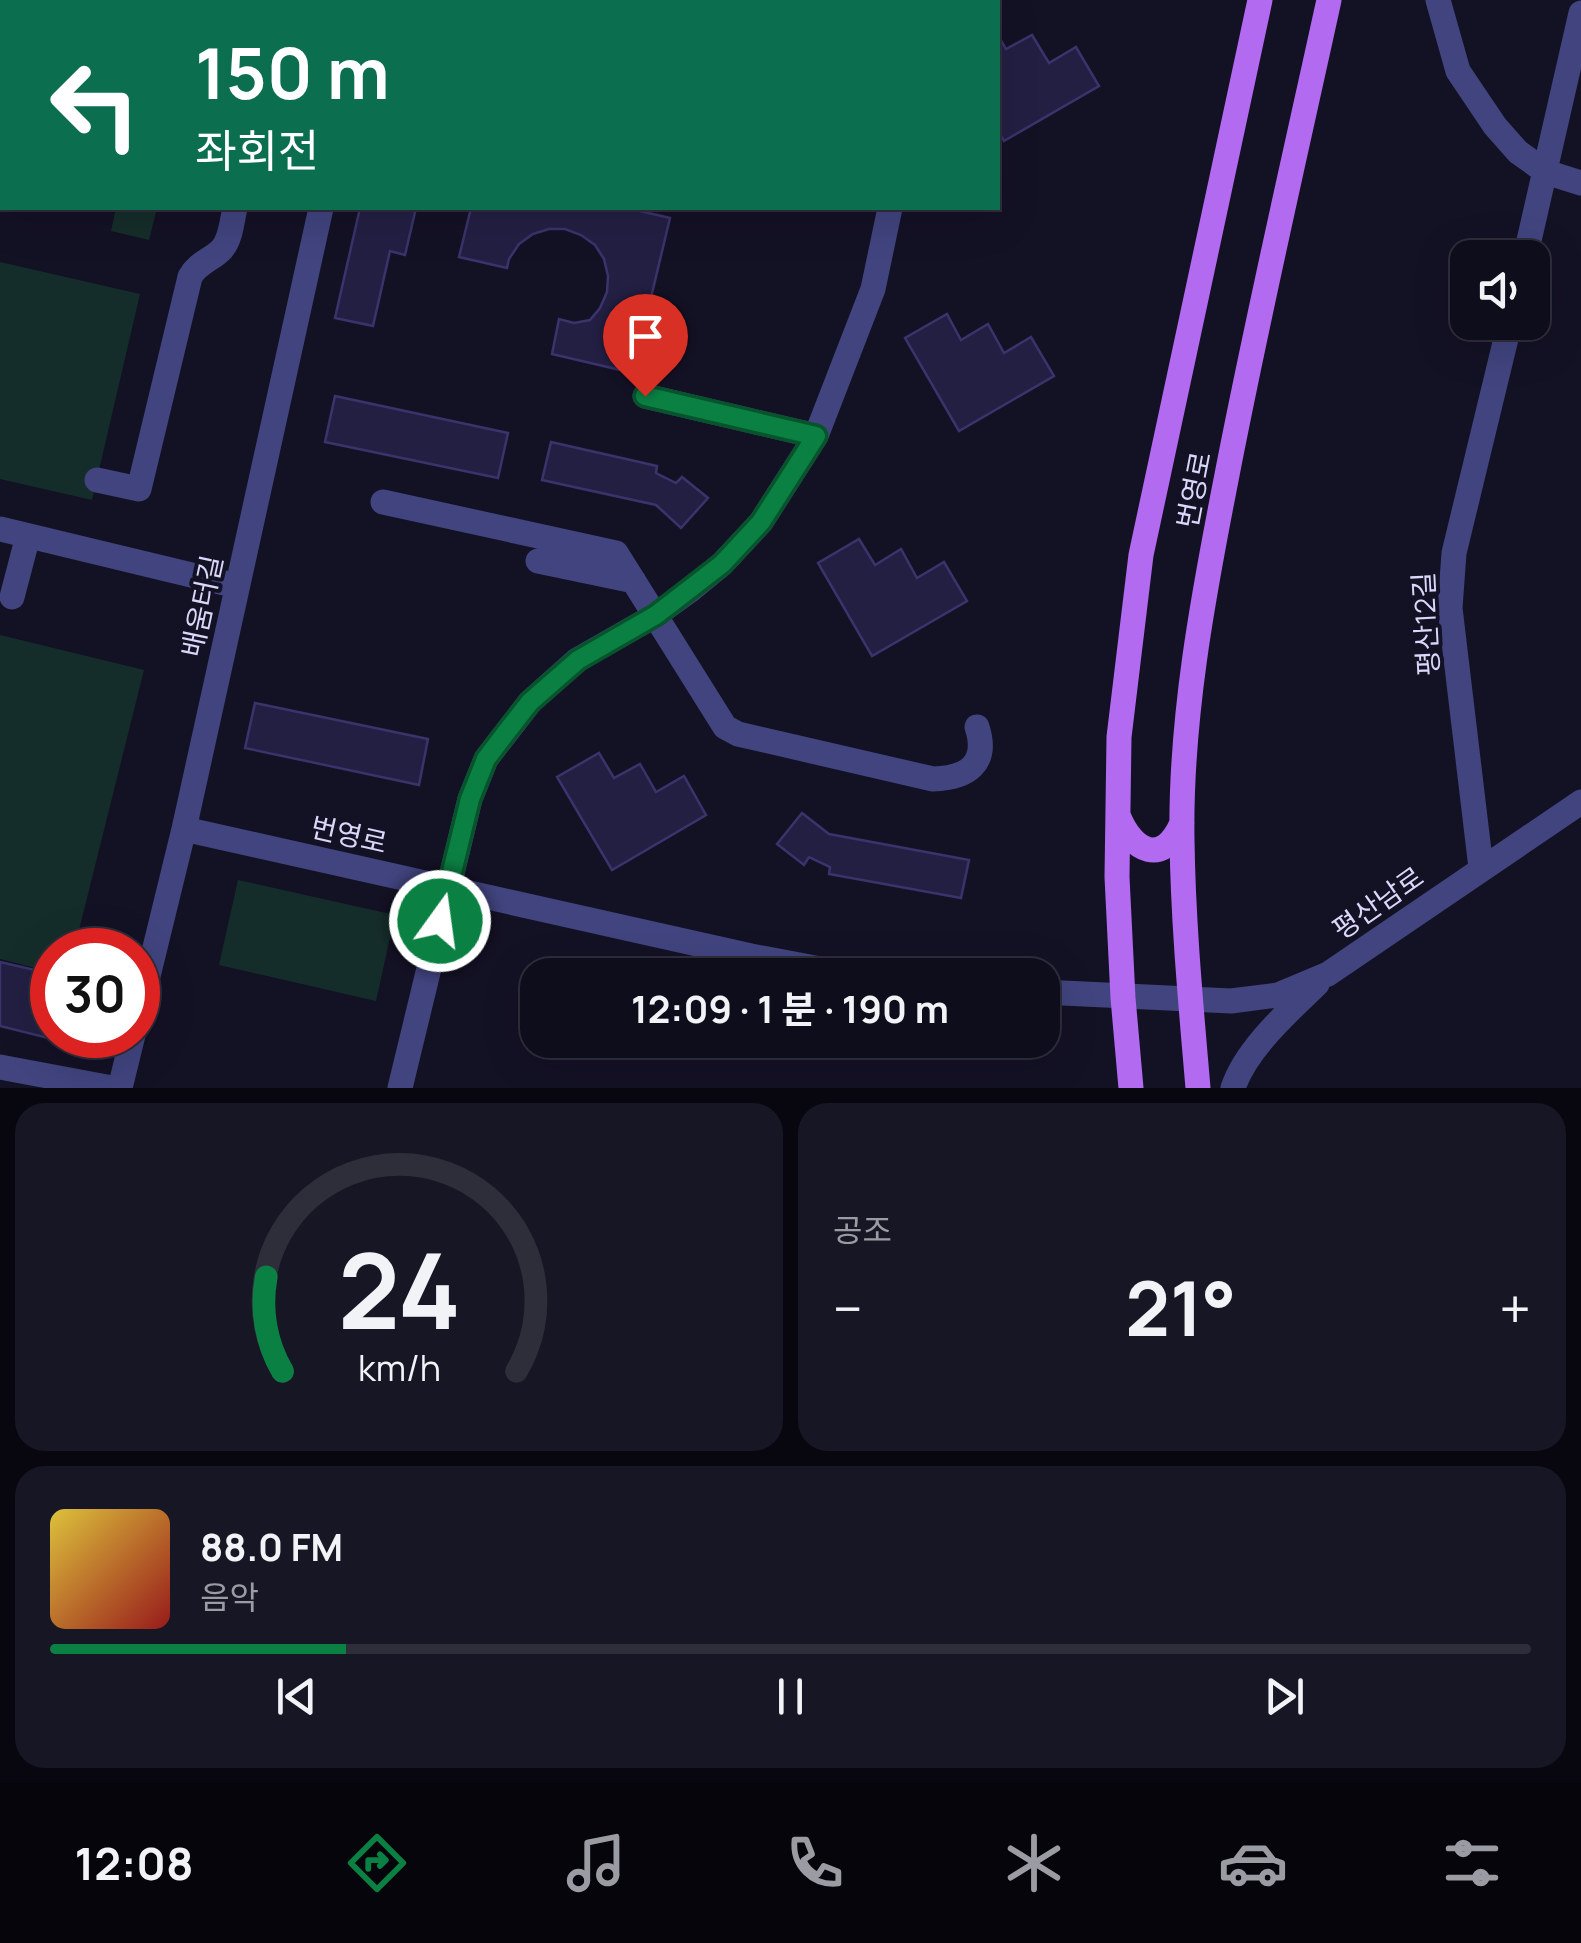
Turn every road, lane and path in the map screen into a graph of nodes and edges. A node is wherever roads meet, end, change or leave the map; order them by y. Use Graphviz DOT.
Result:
graph roads {
  1 [pos="1260,0"];
  2 [pos="1329,0"];
  3 [pos="1438,0"];
  4 [pos="1581,13"];
  5 [pos="1546,172"];
  6 [pos="1581,182"];
  7 [pos="234,210"];
  8 [pos="320,210"];
  9 [pos="890,210"];
  10 [pos="1529,240"];
  11 [pos="1506,340"];
  12 [pos="645,396"];
  13 [pos="816,436"];
  14 [pos="97,480"];
  15 [pos="383,502"];
  16 [pos="0,529"];
  17 [pos="28,536"];
  18 [pos="538,560"];
  19 [pos="634,581"];
  20 [pos="237,586"];
  21 [pos="12,598"];
  22 [pos="656,615"];
  23 [pos="978,727"];
  24 [pos="1581,802"];
  25 [pos="1118,815"];
  26 [pos="1182,822"];
  27 [pos="184,829"];
  28 [pos="1481,868"];
  29 [pos="448,888"];
  30 [pos="160,928"];
  31 [pos="761,958"];
  32 [pos="1328,974"];
  33 [pos="1060,993"];
  34 [pos="1123,998"];
  35 [pos="1190,1000"];
  36 [pos="127,1058"];
  37 [pos="0,1066"];
  38 [pos="112,1088"];
  39 [pos="120,1088"];
  40 [pos="400,1088"];
  41 [pos="1130,1088"];
  42 [pos="1198,1088"];
  43 [pos="1233,1088"];
  1 -- 25 [label="main road"];
  2 -- 26 [label="main road, 번영로"];
  3 -- 5 [label="street"];
  4 -- 5 [label="street"];
  5 -- 6 [label="street"];
  5 -- 10 [label="street"];
  7 -- 14 [label="street"];
  8 -- 20 [label="street, 배움터길"];
  9 -- 13 [label="street"];
  11 -- 28 [label="street, 평산12길"];
  12 -- 13 [label="street"];
  13 -- 22 [label="street"];
  15 -- 19 [label="street"];
  16 -- 17 [label="street"];
  17 -- 20 [label="street"];
  17 -- 21 [label="street"];
  18 -- 19 [label="street"];
  19 -- 22 [label="street"];
  20 -- 27 [label="street, 배움터길"];
  22 -- 23 [label="street"];
  22 -- 29 [label="street"];
  24 -- 28 [label="street, 평산남로"];
  25 -- 26 [label="main road"];
  25 -- 34 [label="main road"];
  26 -- 35 [label="main road, 번영로"];
  27 -- 29 [label="street, 번영로"];
  27 -- 30 [label="street, 배움터길"];
  28 -- 32 [label="street, 평산남로"];
  29 -- 31 [label="street, 번영로"];
  29 -- 40 [label="street"];
  32 -- 35 [label="street, 평산남로"];
  32 -- 43 [label="street"];
  33 -- 34 [label="street"];
  34 -- 35 [label="street"];
  34 -- 41 [label="main road"];
  35 -- 42 [label="main road, 번영로"];
  36 -- 39 [label="street"];
  37 -- 38 [label="street"];
}
